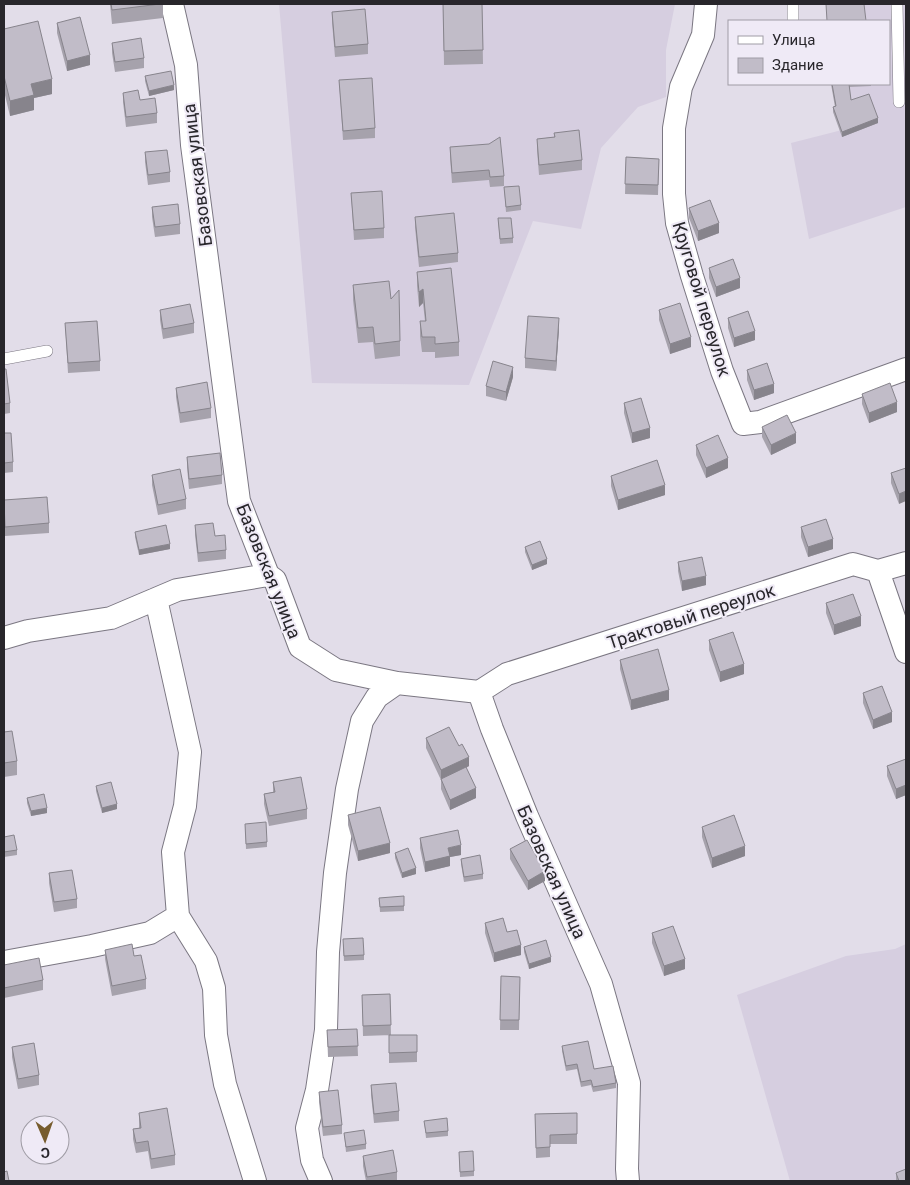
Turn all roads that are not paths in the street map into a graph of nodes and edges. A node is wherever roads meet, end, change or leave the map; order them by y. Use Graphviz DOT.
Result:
graph roads {
  1 [pos="172,4"];
  2 [pos="706,4"];
  3 [pos="793,4"];
  4 [pos="897,4"];
  5 [pos="792,20"];
  6 [pos="899,102"];
  7 [pos="47,351"];
  8 [pos="4,359"];
  9 [pos="906,369"];
  10 [pos="906,563"];
  11 [pos="878,571"];
  12 [pos="272,577"];
  13 [pos="156,599"];
  14 [pos="4,638"];
  15 [pos="906,652"];
  16 [pos="397,682"];
  17 [pos="479,692"];
  18 [pos="178,916"];
  19 [pos="4,962"];
  20 [pos="255,1181"];
  21 [pos="321,1181"];
  22 [pos="628,1181"];
  1 -- 12 [label="street, Базовская улица"];
  2 -- 9 [label="street, Круговой переулок"];
  3 -- 5 [label="lane"];
  4 -- 6 [label="lane"];
  7 -- 8 [label="lane"];
  10 -- 11 [label="street"];
  11 -- 15 [label="street"];
  11 -- 17 [label="street, Трактовый переулок"];
  12 -- 13 [label="street"];
  12 -- 16 [label="street, Базовская улица"];
  13 -- 14 [label="street"];
  13 -- 18 [label="street"];
  16 -- 17 [label="street, Базовская улица"];
  16 -- 21 [label="street"];
  17 -- 22 [label="street, Базовская улица"];
  18 -- 19 [label="street"];
  18 -- 20 [label="street"];
}
